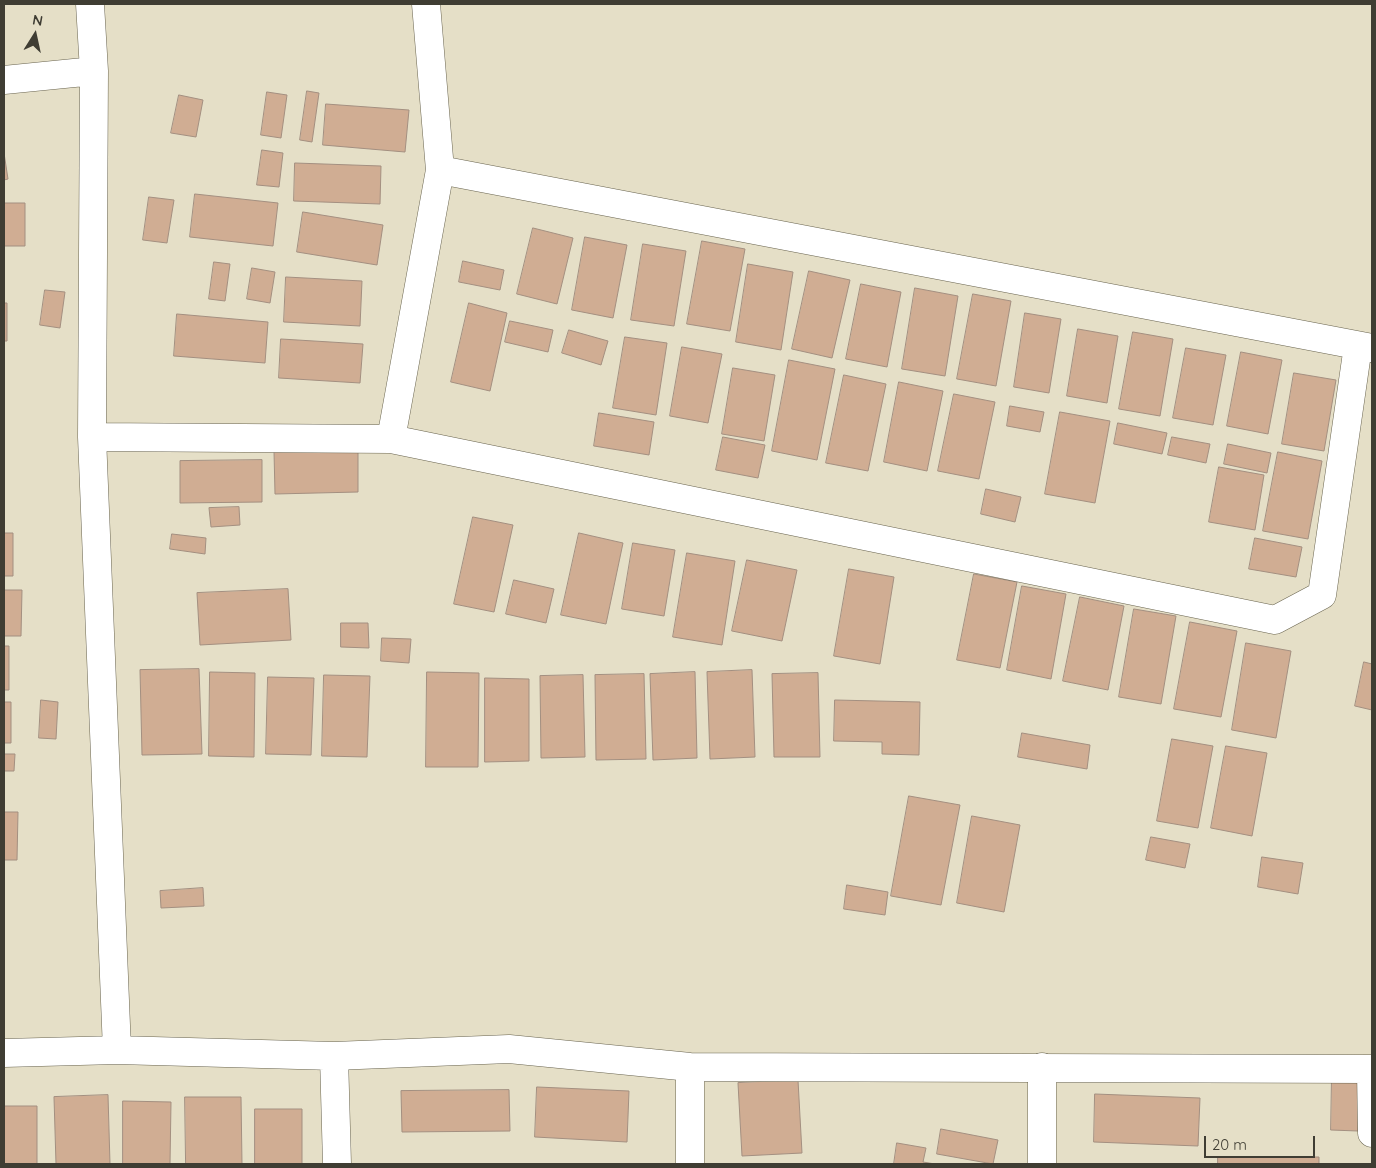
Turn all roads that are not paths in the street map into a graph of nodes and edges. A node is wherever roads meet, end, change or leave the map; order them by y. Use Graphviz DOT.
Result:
graph roads {
  1 [pos="90,4"];
  2 [pos="426,4"];
  3 [pos="94,71"];
  4 [pos="4,80"];
  5 [pos="440,170"];
  6 [pos="1365,347"];
  7 [pos="92,437"];
  8 [pos="391,439"];
  9 [pos="117,1050"];
  10 [pos="4,1052"];
  11 [pos="334,1056"];
  12 [pos="690,1067"];
  13 [pos="1042,1067"];
  14 [pos="1372,1069"];
  15 [pos="1372,1133"];
  16 [pos="337,1164"];
  17 [pos="690,1164"];
  18 [pos="1042,1164"];
  1 -- 3 [label="street"];
  2 -- 5 [label="street"];
  3 -- 4 [label="street"];
  3 -- 7 [label="street"];
  5 -- 6 [label="street"];
  5 -- 8 [label="street"];
  6 -- 8 [label="street"];
  7 -- 8 [label="street"];
  7 -- 9 [label="street"];
  9 -- 10 [label="street"];
  9 -- 11 [label="street"];
  11 -- 12 [label="street"];
  11 -- 16 [label="street"];
  12 -- 13 [label="street"];
  12 -- 17 [label="street"];
  13 -- 14 [label="street"];
  13 -- 18 [label="street"];
  14 -- 15 [label="street"];
}
